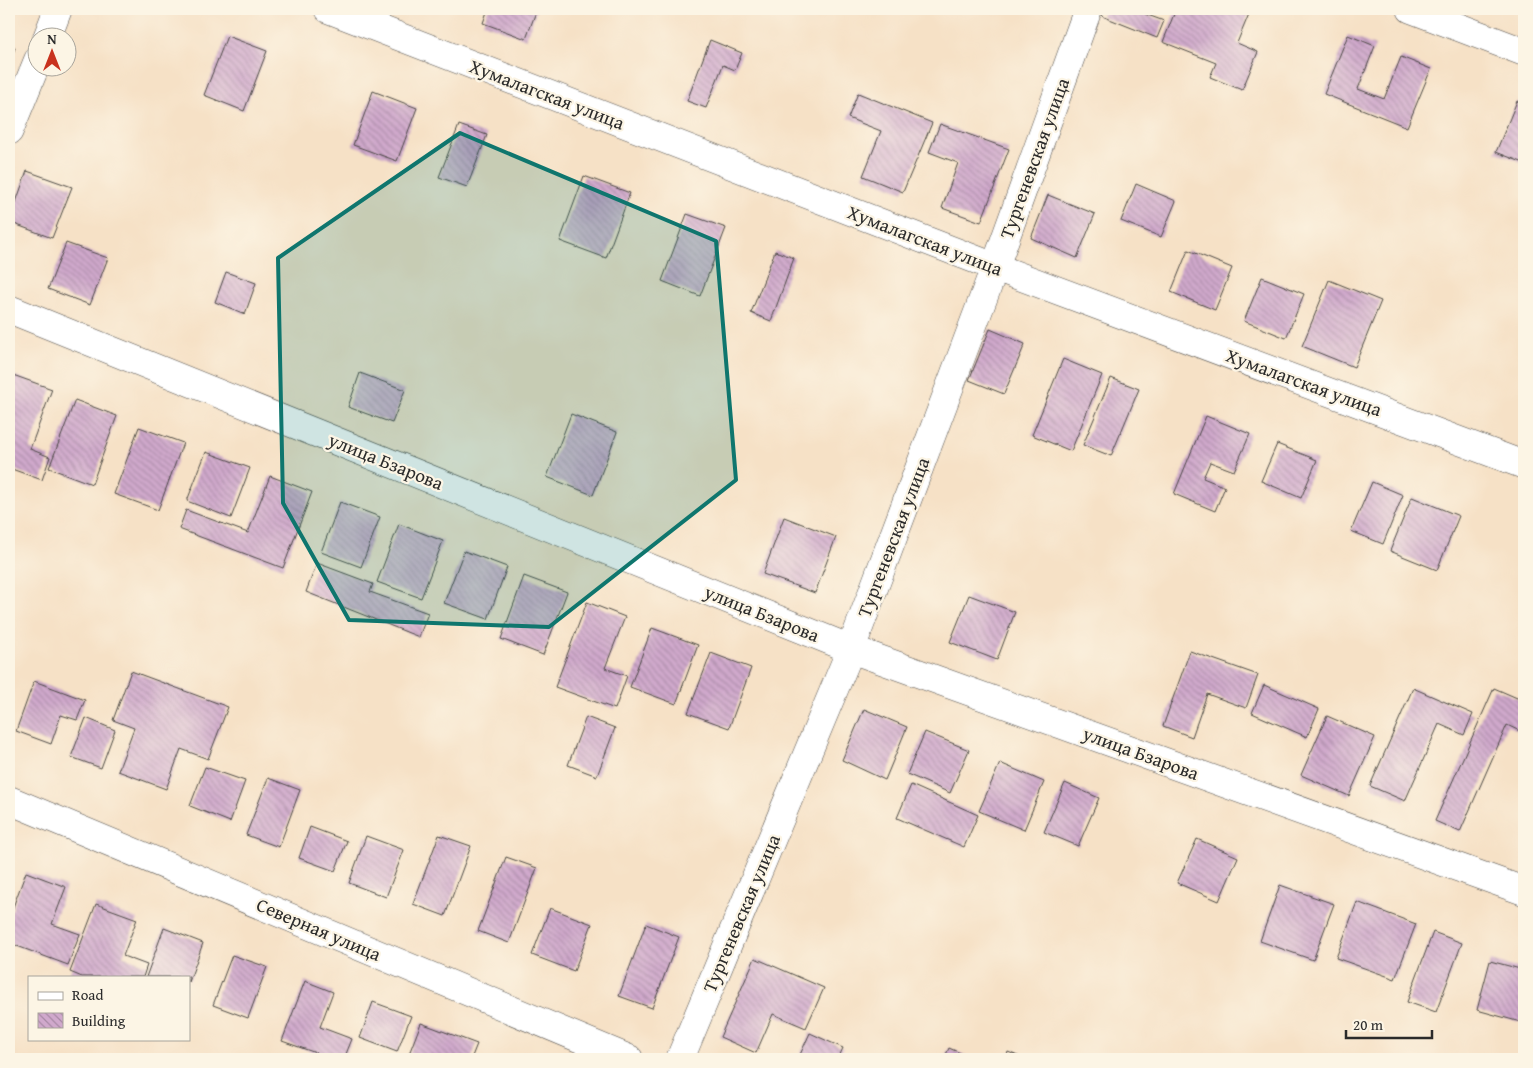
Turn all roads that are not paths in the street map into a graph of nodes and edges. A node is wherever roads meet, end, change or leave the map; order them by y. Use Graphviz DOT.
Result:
graph roads {
  1 [pos="58,9"];
  2 [pos="328,9"];
  3 [pos="1088,9"];
  4 [pos="1411,9"];
  5 [pos="51,28"];
  6 [pos="1524,52"];
  7 [pos="31,78"];
  8 [pos="9,131"];
  9 [pos="994,267"];
  10 [pos="9,309"];
  11 [pos="1524,464"];
  12 [pos="851,649"];
  13 [pos="9,800"];
  14 [pos="1524,890"];
  15 [pos="629,1059"];
  16 [pos="680,1059"];
  1 -- 5 [label="street"];
  2 -- 9 [label="street, Хумалагская улица"];
  3 -- 9 [label="street, Тургеневская улица"];
  4 -- 6 [label="street"];
  7 -- 8 [label="street"];
  9 -- 11 [label="street, Хумалагская улица"];
  9 -- 12 [label="street, Тургеневская улица"];
  10 -- 12 [label="street, улица Бзарова"];
  12 -- 14 [label="street, улица Бзарова"];
  12 -- 16 [label="street, Тургеневская улица"];
  13 -- 15 [label="street, Северная улица"];
}
